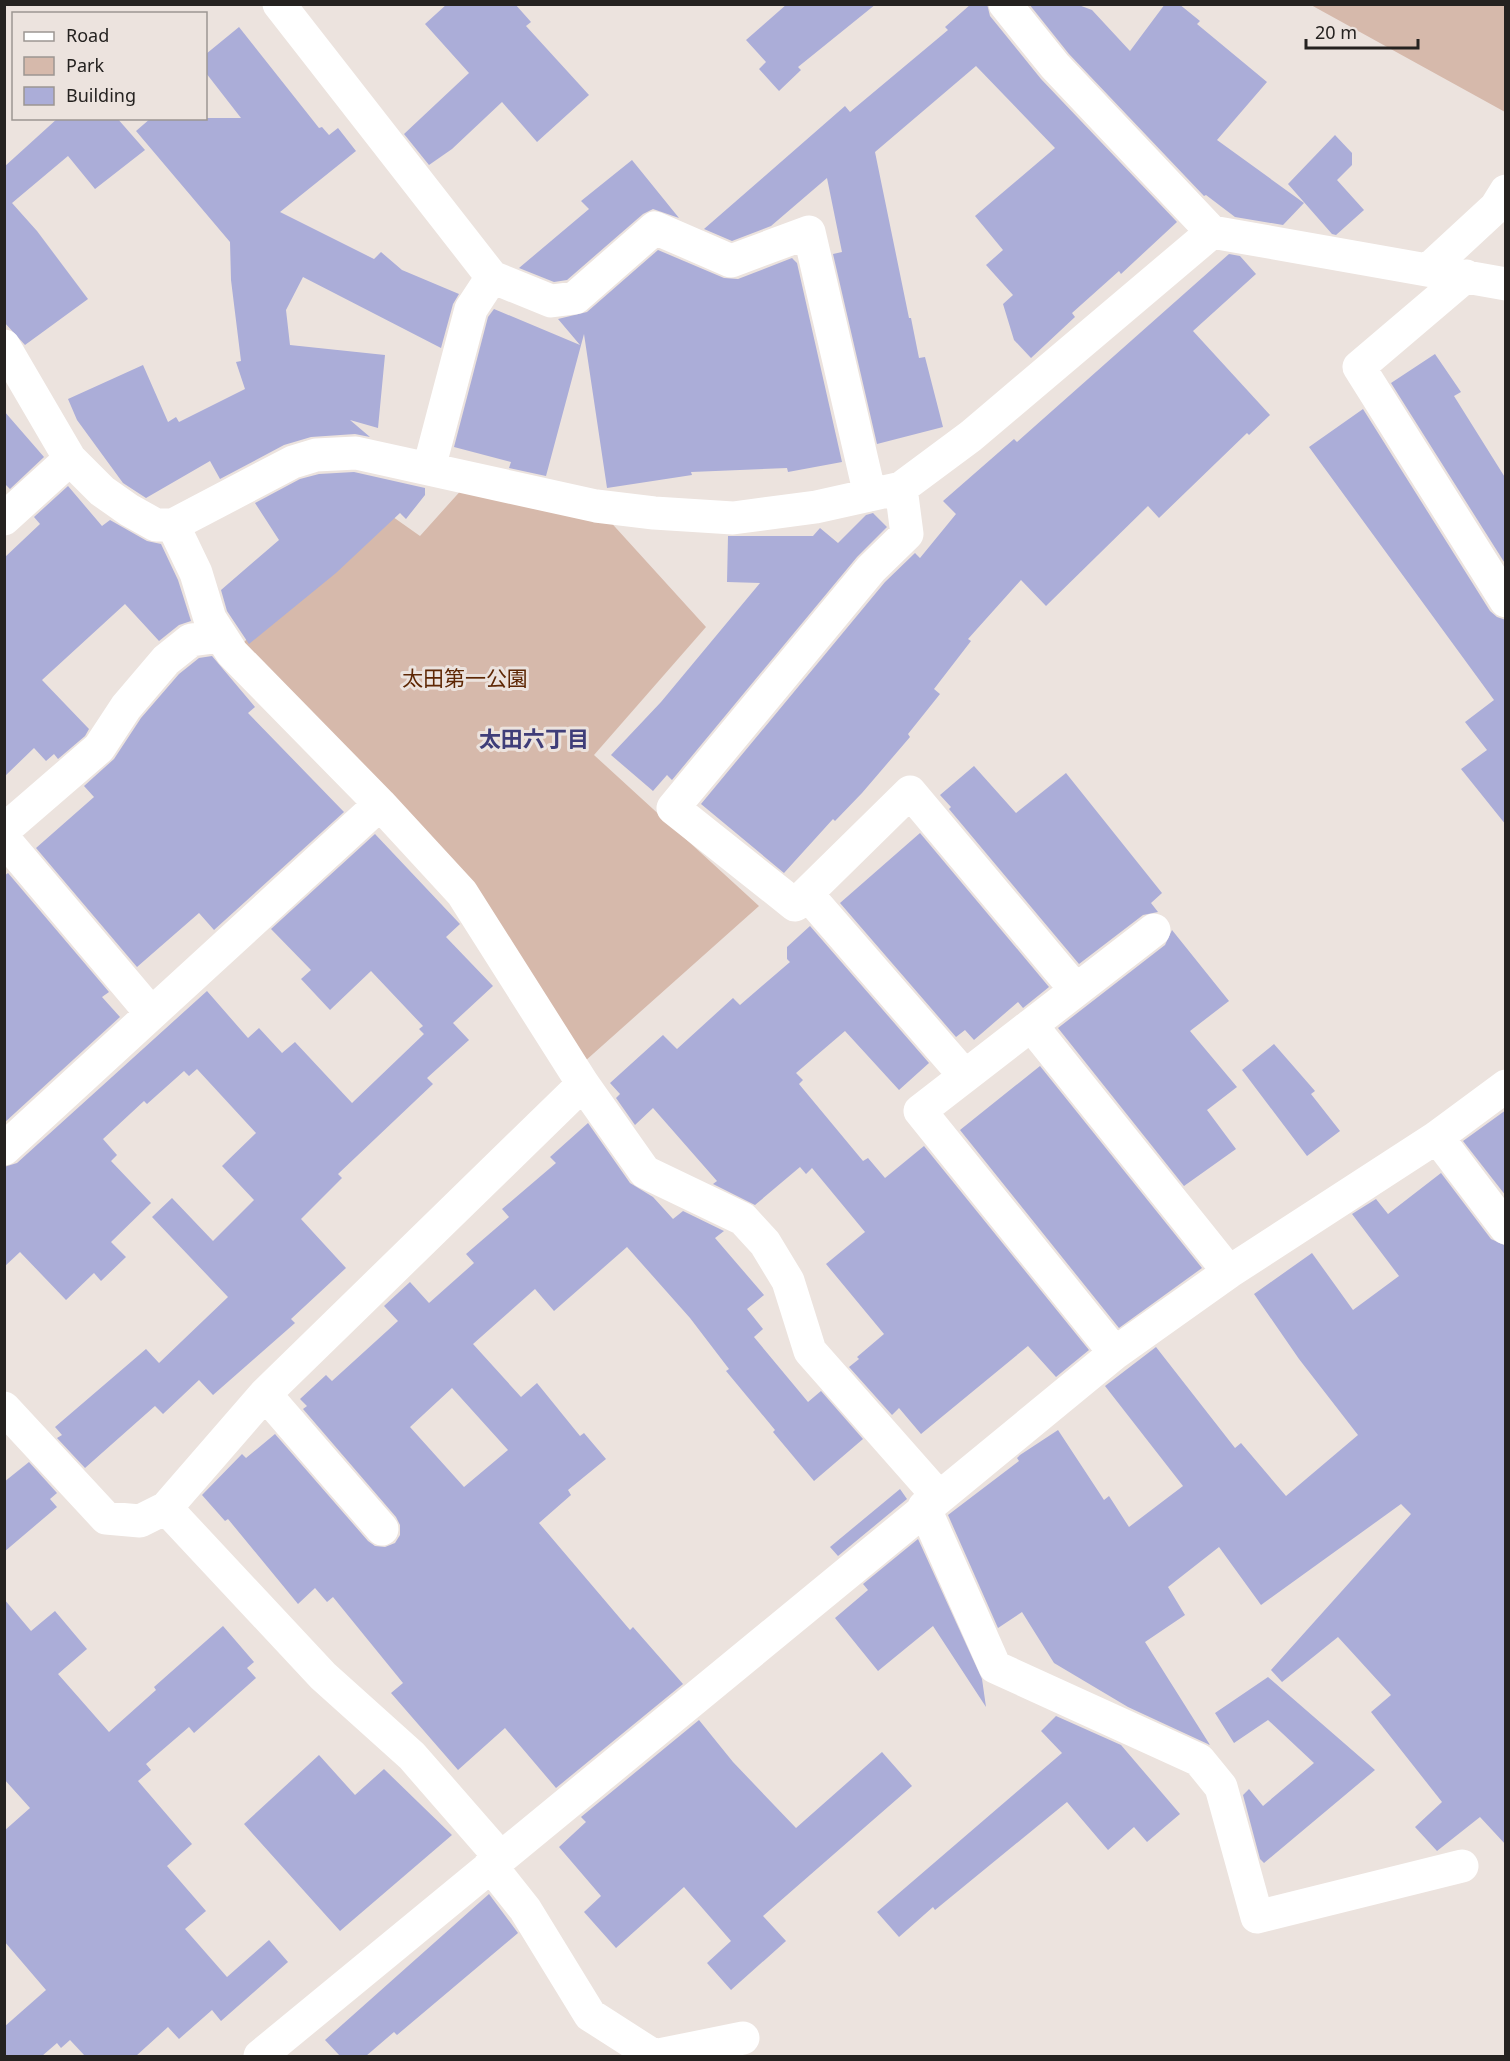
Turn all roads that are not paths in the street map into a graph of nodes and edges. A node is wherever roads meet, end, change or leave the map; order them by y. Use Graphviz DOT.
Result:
graph roads {
  1 [pos="279,4"];
  2 [pos="1005,4"];
  3 [pos="1505,194"];
  4 [pos="1212,232"];
  5 [pos="1429,269"];
  6 [pos="1466,276"];
  7 [pos="492,277"];
  8 [pos="1506,284"];
  9 [pos="4,346"];
  10 [pos="70,459"];
  11 [pos="429,468"];
  12 [pos="885,491"];
  13 [pos="4,519"];
  14 [pos="173,525"];
  15 [pos="1506,601"];
  16 [pos="221,636"];
  17 [pos="380,804"];
  18 [pos="4,830"];
  19 [pos="4,839"];
  20 [pos="807,894"];
  21 [pos="1154,930"];
  22 [pos="1076,990"];
  23 [pos="151,1013"];
  24 [pos="1031,1025"];
  25 [pos="965,1076"];
  26 [pos="583,1084"];
  27 [pos="1506,1086"];
  28 [pos="1437,1137"];
  29 [pos="4,1149"];
  30 [pos="1506,1228"];
  31 [pos="1229,1272"];
  32 [pos="1115,1353"];
  33 [pos="265,1394"];
  34 [pos="4,1408"];
  35 [pos="931,1502"];
  36 [pos="166,1508"];
  37 [pos="382,1529"];
  38 [pos="495,1861"];
  39 [pos="1462,1866"];
  40 [pos="743,2038"];
  41 [pos="260,2056"];
  1 -- 7 [label="street"];
  2 -- 4 [label="street"];
  3 -- 5 [label="street"];
  4 -- 5 [label="street"];
  4 -- 12 [label="street"];
  5 -- 6 [label="street"];
  6 -- 8 [label="street"];
  6 -- 15 [label="street"];
  7 -- 11 [label="street"];
  7 -- 12 [label="street"];
  9 -- 10 [label="street"];
  10 -- 13 [label="street"];
  10 -- 14 [label="street"];
  11 -- 12 [label="street"];
  11 -- 14 [label="street"];
  12 -- 20 [label="street"];
  14 -- 16 [label="street"];
  16 -- 17 [label="street"];
  16 -- 18 [label="street"];
  17 -- 23 [label="street"];
  17 -- 26 [label="street"];
  19 -- 23 [label="street"];
  20 -- 22 [label="street"];
  20 -- 25 [label="street"];
  21 -- 22 [label="street"];
  22 -- 24 [label="street"];
  23 -- 29 [label="street"];
  24 -- 25 [label="street"];
  24 -- 31 [label="street"];
  25 -- 32 [label="street"];
  26 -- 33 [label="street"];
  26 -- 35 [label="street"];
  27 -- 28 [label="street"];
  28 -- 30 [label="street"];
  28 -- 31 [label="street"];
  31 -- 32 [label="street"];
  32 -- 35 [label="street"];
  33 -- 36 [label="street"];
  33 -- 37 [label="street"];
  34 -- 36 [label="street"];
  35 -- 38 [label="street"];
  35 -- 39 [label="street"];
  36 -- 38 [label="street"];
  38 -- 40 [label="street"];
  38 -- 41 [label="street"];
}
